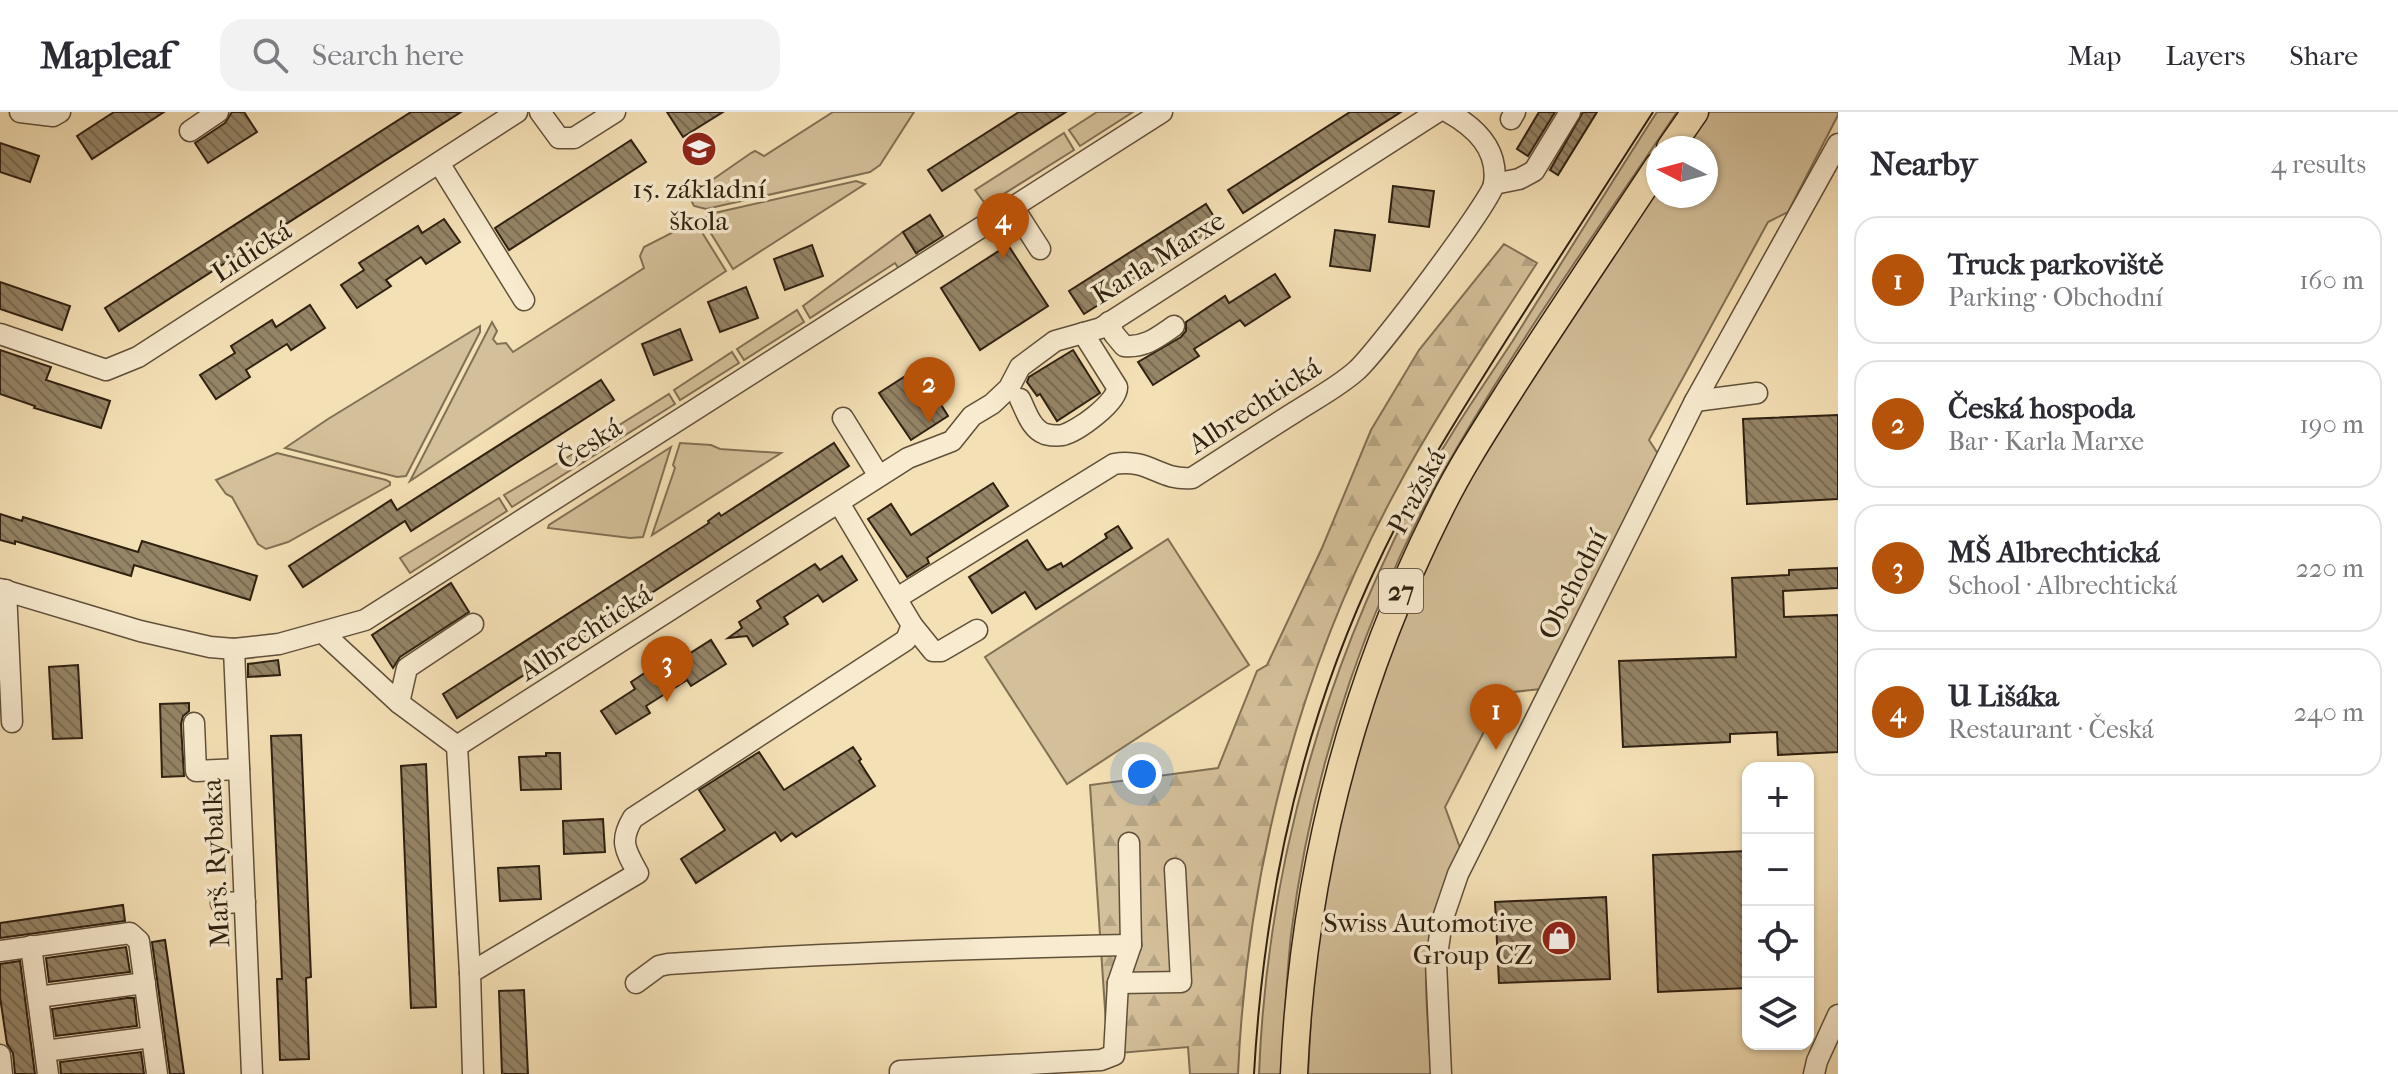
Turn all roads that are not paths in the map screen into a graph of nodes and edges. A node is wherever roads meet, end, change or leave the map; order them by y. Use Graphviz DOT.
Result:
graph roads {
  1 [pos="19,112"];
  2 [pos="60,112"];
  3 [pos="218,112"];
  4 [pos="517,112"];
  5 [pos="540,112"];
  6 [pos="615,112"];
  7 [pos="1162,112"];
  8 [pos="1437,112"];
  9 [pos="1448,112"];
  10 [pos="1570,112"];
  11 [pos="1695,112"];
  12 [pos="190,131"];
  13 [pos="1678,136"];
  14 [pos="1836,152"];
  15 [pos="439,163"];
  16 [pos="1494,184"];
  17 [pos="1646,184"];
  18 [pos="1013,207"];
  19 [pos="1040,249"];
  20 [pos="524,300"];
  21 [pos="1109,322"];
  22 [pos="1174,326"];
  23 [pos="1083,333"];
  24 [pos="0,334"];
  25 [pos="1757,393"];
  26 [pos="1020,399"];
  27 [pos="1695,401"];
  28 [pos="843,418"];
  29 [pos="879,476"];
  30 [pos="839,503"];
  31 [pos="3,590"];
  32 [pos="897,598"];
  33 [pos="473,624"];
  34 [pos="912,625"];
  35 [pos="977,630"];
  36 [pos="323,633"];
  37 [pos="234,649"];
  38 [pos="5,692"];
  39 [pos="399,703"];
  40 [pos="12,722"];
  41 [pos="194,723"];
  42 [pos="457,746"];
  43 [pos="239,769"];
  44 [pos="1129,843"];
  45 [pos="1175,869"];
  46 [pos="245,902"];
  47 [pos="221,903"];
  48 [pos="1131,945"];
  49 [pos="31,946"];
  50 [pos="0,951"];
  51 [pos="470,973"];
  52 [pos="145,983"];
  53 [pos="636,983"];
  54 [pos="1118,983"];
  55 [pos="38,997"];
  56 [pos="1838,1015"];
  57 [pos="152,1037"];
  58 [pos="45,1051"];
  59 [pos="0,1055"];
  60 [pos="2,1074"];
  61 [pos="48,1074"];
  62 [pos="157,1074"];
  63 [pos="252,1074"];
  64 [pos="473,1074"];
  65 [pos="900,1074"];
  66 [pos="1294,1074"];
  67 [pos="1441,1074"];
  68 [pos="1814,1074"];
  1 -- 2 [label="street"];
  3 -- 12 [label="street"];
  4 -- 15 [label="street, Lidická"];
  5 -- 6 [label="street"];
  7 -- 18 [label="street, Česká"];
  8 -- 21 [label="street, Karla Marxe"];
  9 -- 16 [label="street"];
  10 -- 16 [label="street"];
  11 -- 13 [label="main road"];
  14 -- 27 [label="street, Obchodní"];
  15 -- 20 [label="street"];
  15 -- 24 [label="street, Lidická"];
  16 -- 32 [label="street, Albrechtická"];
  17 -- 66 [label="main road, Pražská / 27"];
  18 -- 19 [label="street"];
  18 -- 36 [label="street, Česká"];
  21 -- 22 [label="street"];
  21 -- 23 [label="street, Karla Marxe"];
  23 -- 26 [label="street"];
  23 -- 29 [label="street, Karla Marxe"];
  25 -- 27 [label="street"];
  27 -- 67 [label="street, Obchodní"];
  28 -- 29 [label="street"];
  29 -- 30 [label="street, Karla Marxe"];
  30 -- 32 [label="street"];
  30 -- 42 [label="street, Albrechtická"];
  31 -- 37 [label="street, Česká"];
  31 -- 38 [label="street"];
  32 -- 34 [label="street"];
  33 -- 39 [label="street"];
  34 -- 35 [label="street"];
  34 -- 51 [label="street"];
  36 -- 37 [label="street, Česká"];
  36 -- 39 [label="street"];
  37 -- 43 [label="street, Marš. Rybalka"];
  38 -- 40 [label="street"];
  39 -- 42 [label="street"];
  41 -- 43 [label="street"];
  42 -- 51 [label="street"];
  43 -- 46 [label="street, Marš. Rybalka"];
  44 -- 48 [label="street"];
  45 -- 54 [label="street"];
  46 -- 47 [label="street"];
  46 -- 63 [label="street, Marš. Rybalka"];
  48 -- 53 [label="street"];
  48 -- 54 [label="street"];
  49 -- 50 [label="street"];
  49 -- 52 [label="street"];
  49 -- 55 [label="street"];
  51 -- 64 [label="street"];
  52 -- 55 [label="street"];
  52 -- 57 [label="street"];
  54 -- 65 [label="street"];
  55 -- 58 [label="street"];
  56 -- 68 [label="street"];
  57 -- 58 [label="street"];
  57 -- 62 [label="street"];
  58 -- 61 [label="street"];
  59 -- 60 [label="street"];
}
